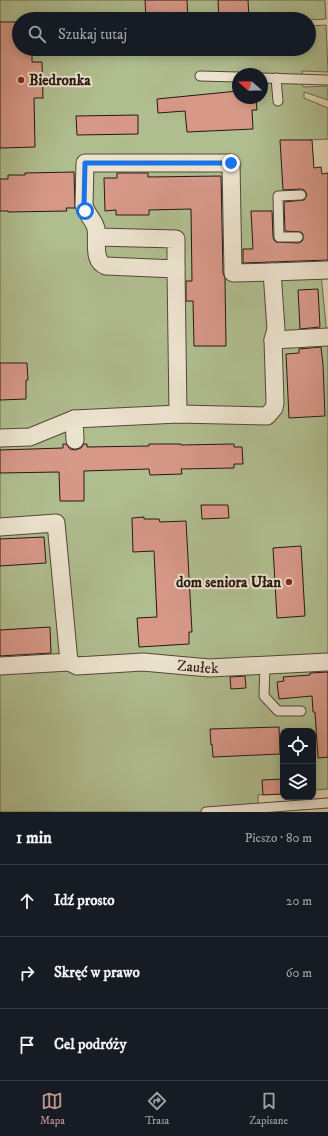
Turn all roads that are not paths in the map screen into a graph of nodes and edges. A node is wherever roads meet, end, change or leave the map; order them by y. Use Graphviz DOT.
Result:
graph roads {
  1 [pos="200,76"];
  2 [pos="232,77"];
  3 [pos="268,78"];
  4 [pos="276,78"];
  5 [pos="328,80"];
  6 [pos="278,101"];
  7 [pos="301,195"];
  8 [pos="298,236"];
  9 [pos="97,237"];
  10 [pos="176,269"];
  11 [pos="328,270"];
  12 [pos="272,272"];
  13 [pos="328,337"];
  14 [pos="273,340"];
  15 [pos="178,414"];
  16 [pos="74,419"];
  17 [pos="0,438"];
  18 [pos="76,440"];
  19 [pos="0,527"];
  20 [pos="69,662"];
  21 [pos="328,662"];
  22 [pos="265,665"];
  23 [pos="0,666"];
  24 [pos="301,711"];
  25 [pos="328,802"];
  26 [pos="206,812"];
  1 -- 2 [label="lane"];
  3 -- 4 [label="lane"];
  4 -- 5 [label="lane"];
  4 -- 6 [label="lane"];
  7 -- 8 [label="lane"];
  9 -- 10 [label="street"];
  9 -- 10 [label="street"];
  9 -- 12 [label="street"];
  10 -- 15 [label="street"];
  11 -- 12 [label="street"];
  12 -- 14 [label="street"];
  13 -- 14 [label="street"];
  14 -- 15 [label="street"];
  15 -- 16 [label="street"];
  16 -- 17 [label="street"];
  16 -- 18 [label="street"];
  19 -- 20 [label="street"];
  20 -- 22 [label="street, Zaułek"];
  20 -- 23 [label="street, Zaułek"];
  21 -- 22 [label="street, Zaułek"];
  22 -- 24 [label="lane"];
  25 -- 26 [label="lane"];
}
